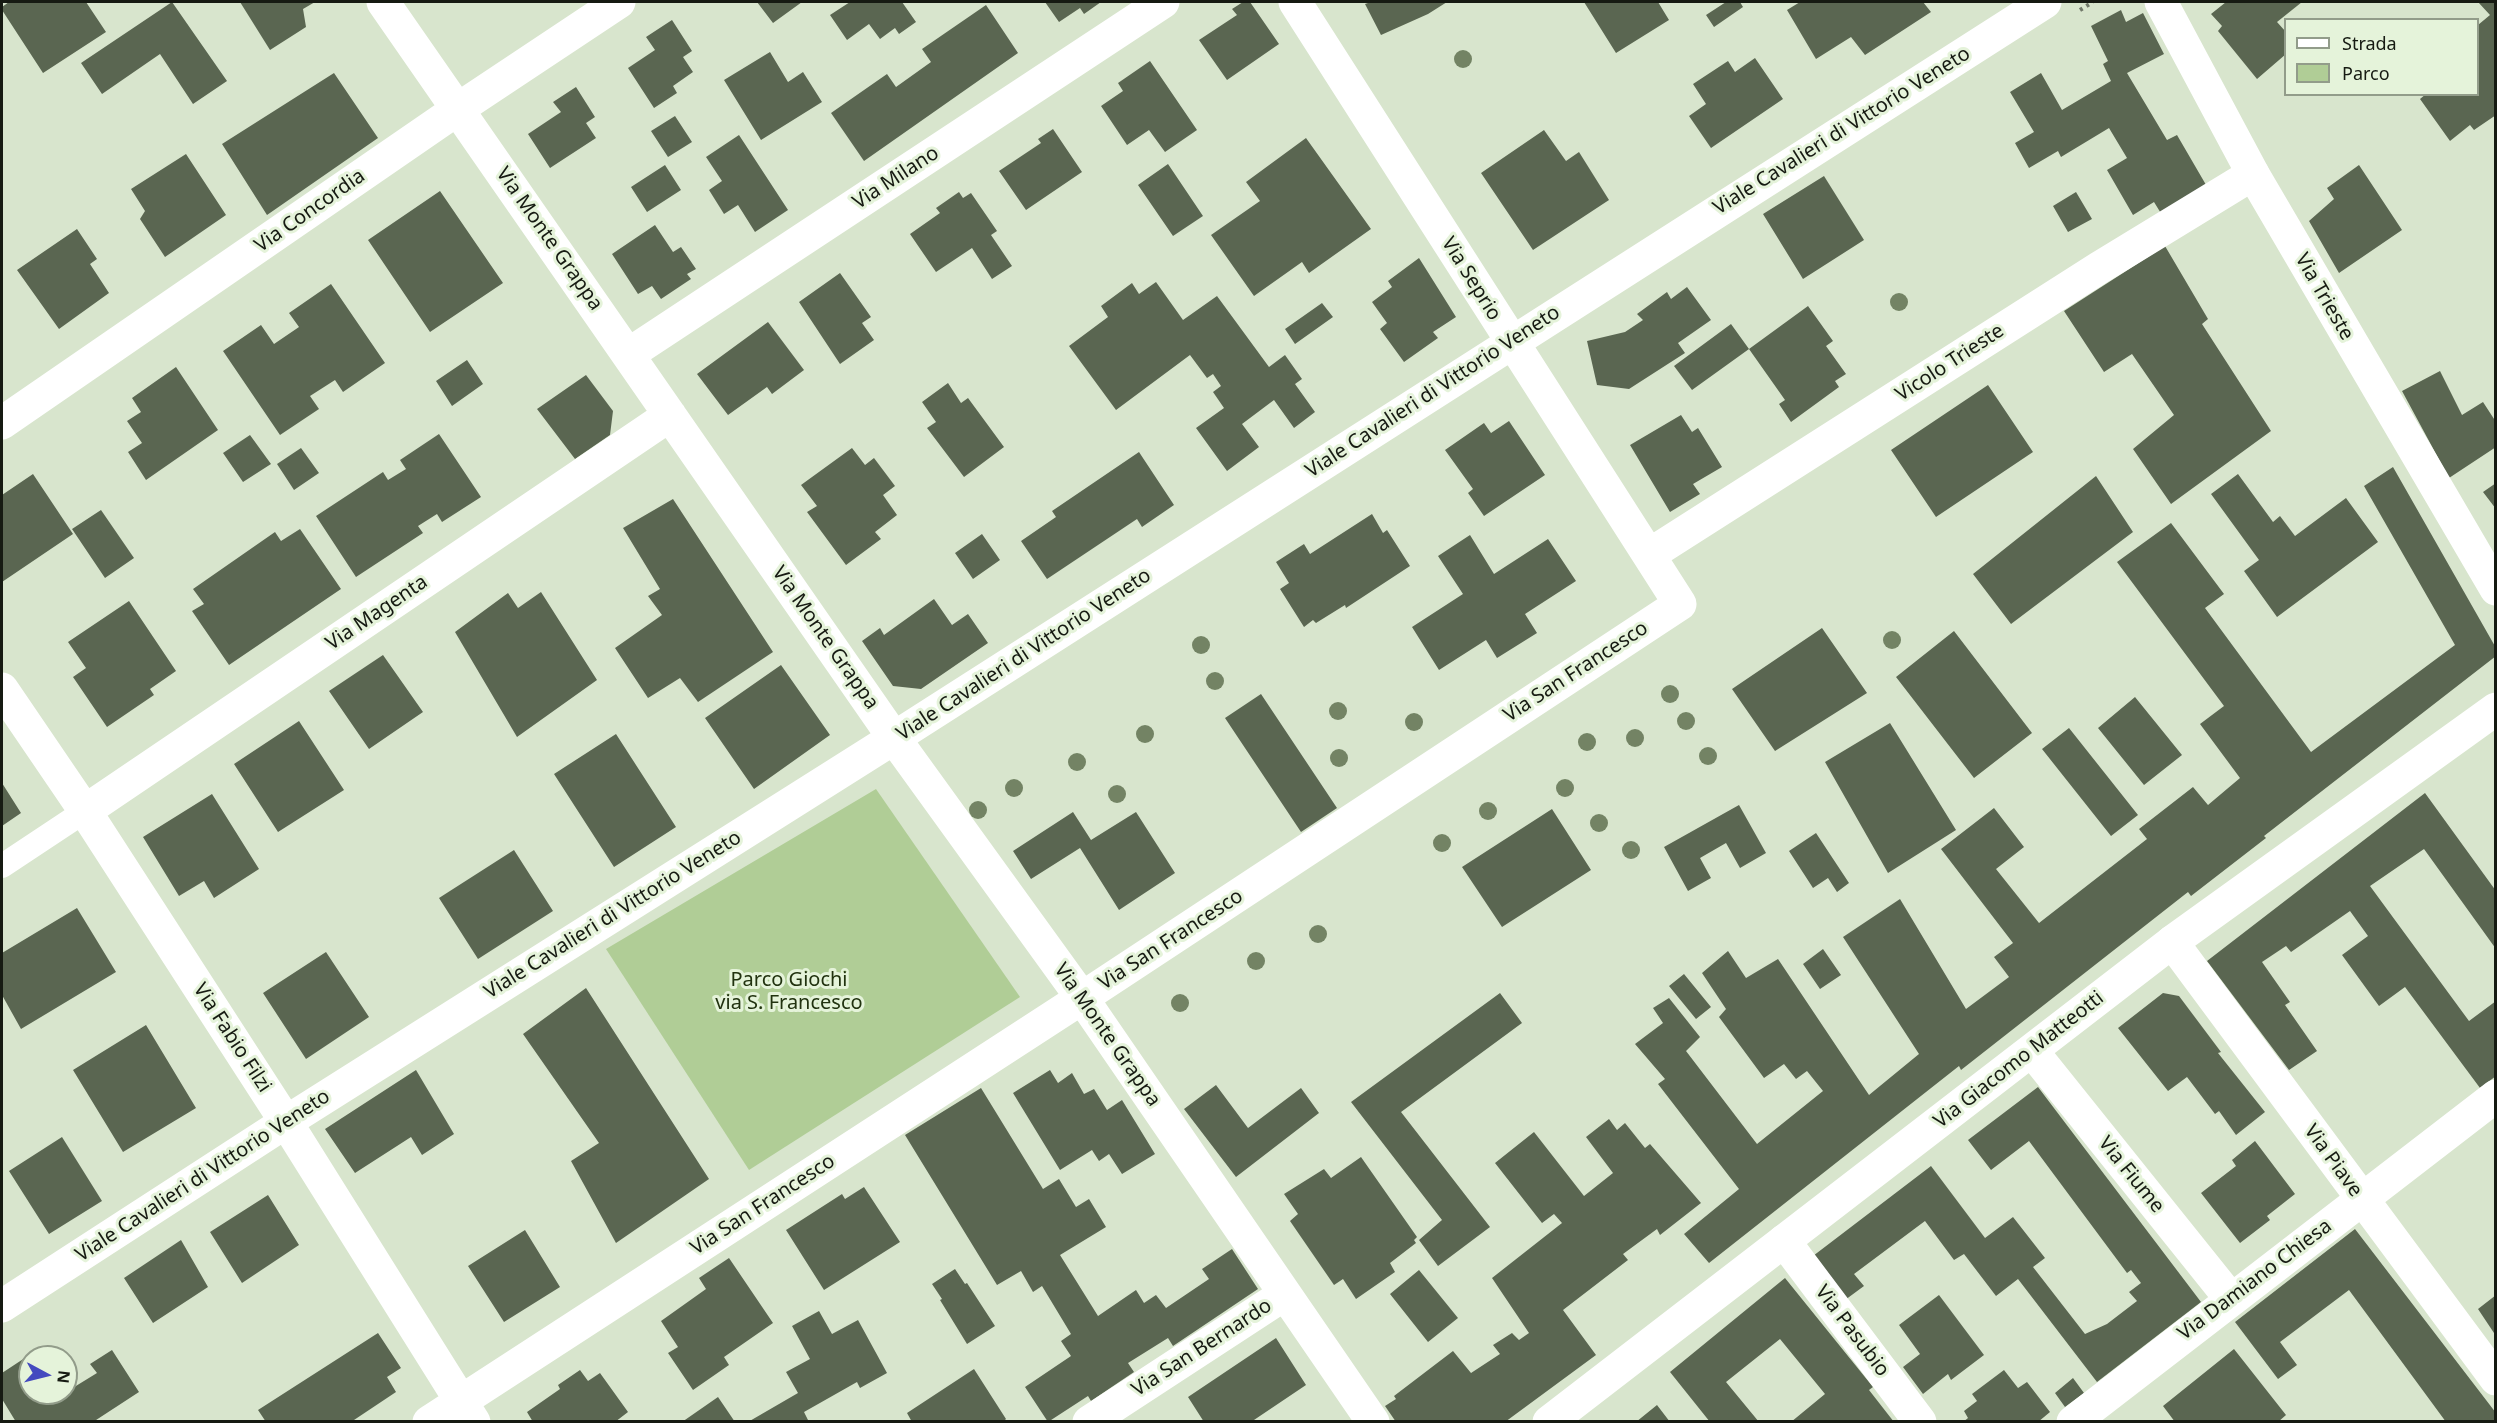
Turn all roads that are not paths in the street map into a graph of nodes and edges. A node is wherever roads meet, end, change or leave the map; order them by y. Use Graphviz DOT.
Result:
graph roads {
  1 [pos="382,2"];
  2 [pos="619,2"];
  3 [pos="1163,2"];
  4 [pos="1295,2"];
  5 [pos="2045,2"];
  6 [pos="2160,2"];
  7 [pos="458,109"];
  8 [pos="2253,174"];
  9 [pos="1511,341"];
  10 [pos="630,354"];
  11 [pos="670,415"];
  12 [pos="2,423"];
  13 [pos="1649,555"];
  14 [pos="2496,589"];
  15 [pos="2,689"];
  16 [pos="2496,709"];
  17 [pos="894,738"];
  18 [pos="85,811"];
  19 [pos="2,866"];
  20 [pos="2172,942"];
  21 [pos="1083,998"];
  22 [pos="2032,1051"];
  23 [pos="2496,1096"];
  24 [pos="286,1122"];
  25 [pos="2361,1199"];
  26 [pos="1784,1240"];
  27 [pos="1285,1293"];
  28 [pos="2230,1298"];
  29 [pos="2,1306"];
  30 [pos="2496,1379"];
  31 [pos="467,1411"];
  32 [pos="429,1422"];
  33 [pos="1089,1422"];
  34 [pos="1373,1422"];
  35 [pos="1549,1422"];
  36 [pos="1920,1422"];
  37 [pos="2073,1422"];
  1 -- 7 [label="street, Via Monte Grappa"];
  2 -- 7 [label="street, Via Concordia"];
  3 -- 10 [label="street, Via Milano"];
  4 -- 9 [label="street, Via Seprio"];
  5 -- 9 [label="street, Viale Cavalieri di Vittorio Veneto"];
  6 -- 8 [label="street, Via Trieste"];
  7 -- 10 [label="street, Via Monte Grappa"];
  7 -- 12 [label="street, Via Concordia"];
  8 -- 13 [label="street, Vicolo Trieste"];
  8 -- 14 [label="street, Via Trieste"];
  9 -- 13 [label="street, Via Seprio"];
  9 -- 17 [label="street, Viale Cavalieri di Vittorio Veneto"];
  10 -- 11 [label="street, Via Monte Grappa"];
  11 -- 17 [label="street, Via Monte Grappa"];
  11 -- 18 [label="street, Via Magenta"];
  13 -- 21 [label="street, Via San Francesco"];
  15 -- 18 [label="street, Via Fabio Filzi"];
  16 -- 20 [label="street, Via Giacomo Matteotti"];
  17 -- 21 [label="street, Via Monte Grappa"];
  17 -- 24 [label="street, Viale Cavalieri di Vittorio Veneto"];
  18 -- 19 [label="street"];
  18 -- 24 [label="street, Via Fabio Filzi"];
  20 -- 22 [label="street, Via Giacomo Matteotti"];
  20 -- 25 [label="street, Via Piave"];
  21 -- 27 [label="street, Via Monte Grappa"];
  21 -- 31 [label="street, Via San Francesco"];
  22 -- 26 [label="street, Via Giacomo Matteotti"];
  22 -- 28 [label="street, Via Fiume"];
  23 -- 25 [label="street, Via Damiano Chiesa"];
  24 -- 29 [label="street, Viale Cavalieri di Vittorio Veneto"];
  24 -- 31 [label="street, Via Fabio Filzi"];
  25 -- 28 [label="street, Via Damiano Chiesa"];
  25 -- 30 [label="street, Via Piave"];
  26 -- 35 [label="street, Via Giacomo Matteotti"];
  26 -- 36 [label="street, Via Pasubio"];
  27 -- 33 [label="street, Via San Bernardo"];
  27 -- 34 [label="street, Via Monte Grappa"];
  28 -- 37 [label="street, Via Damiano Chiesa"];
  31 -- 32 [label="street, Via San Francesco"];
}
